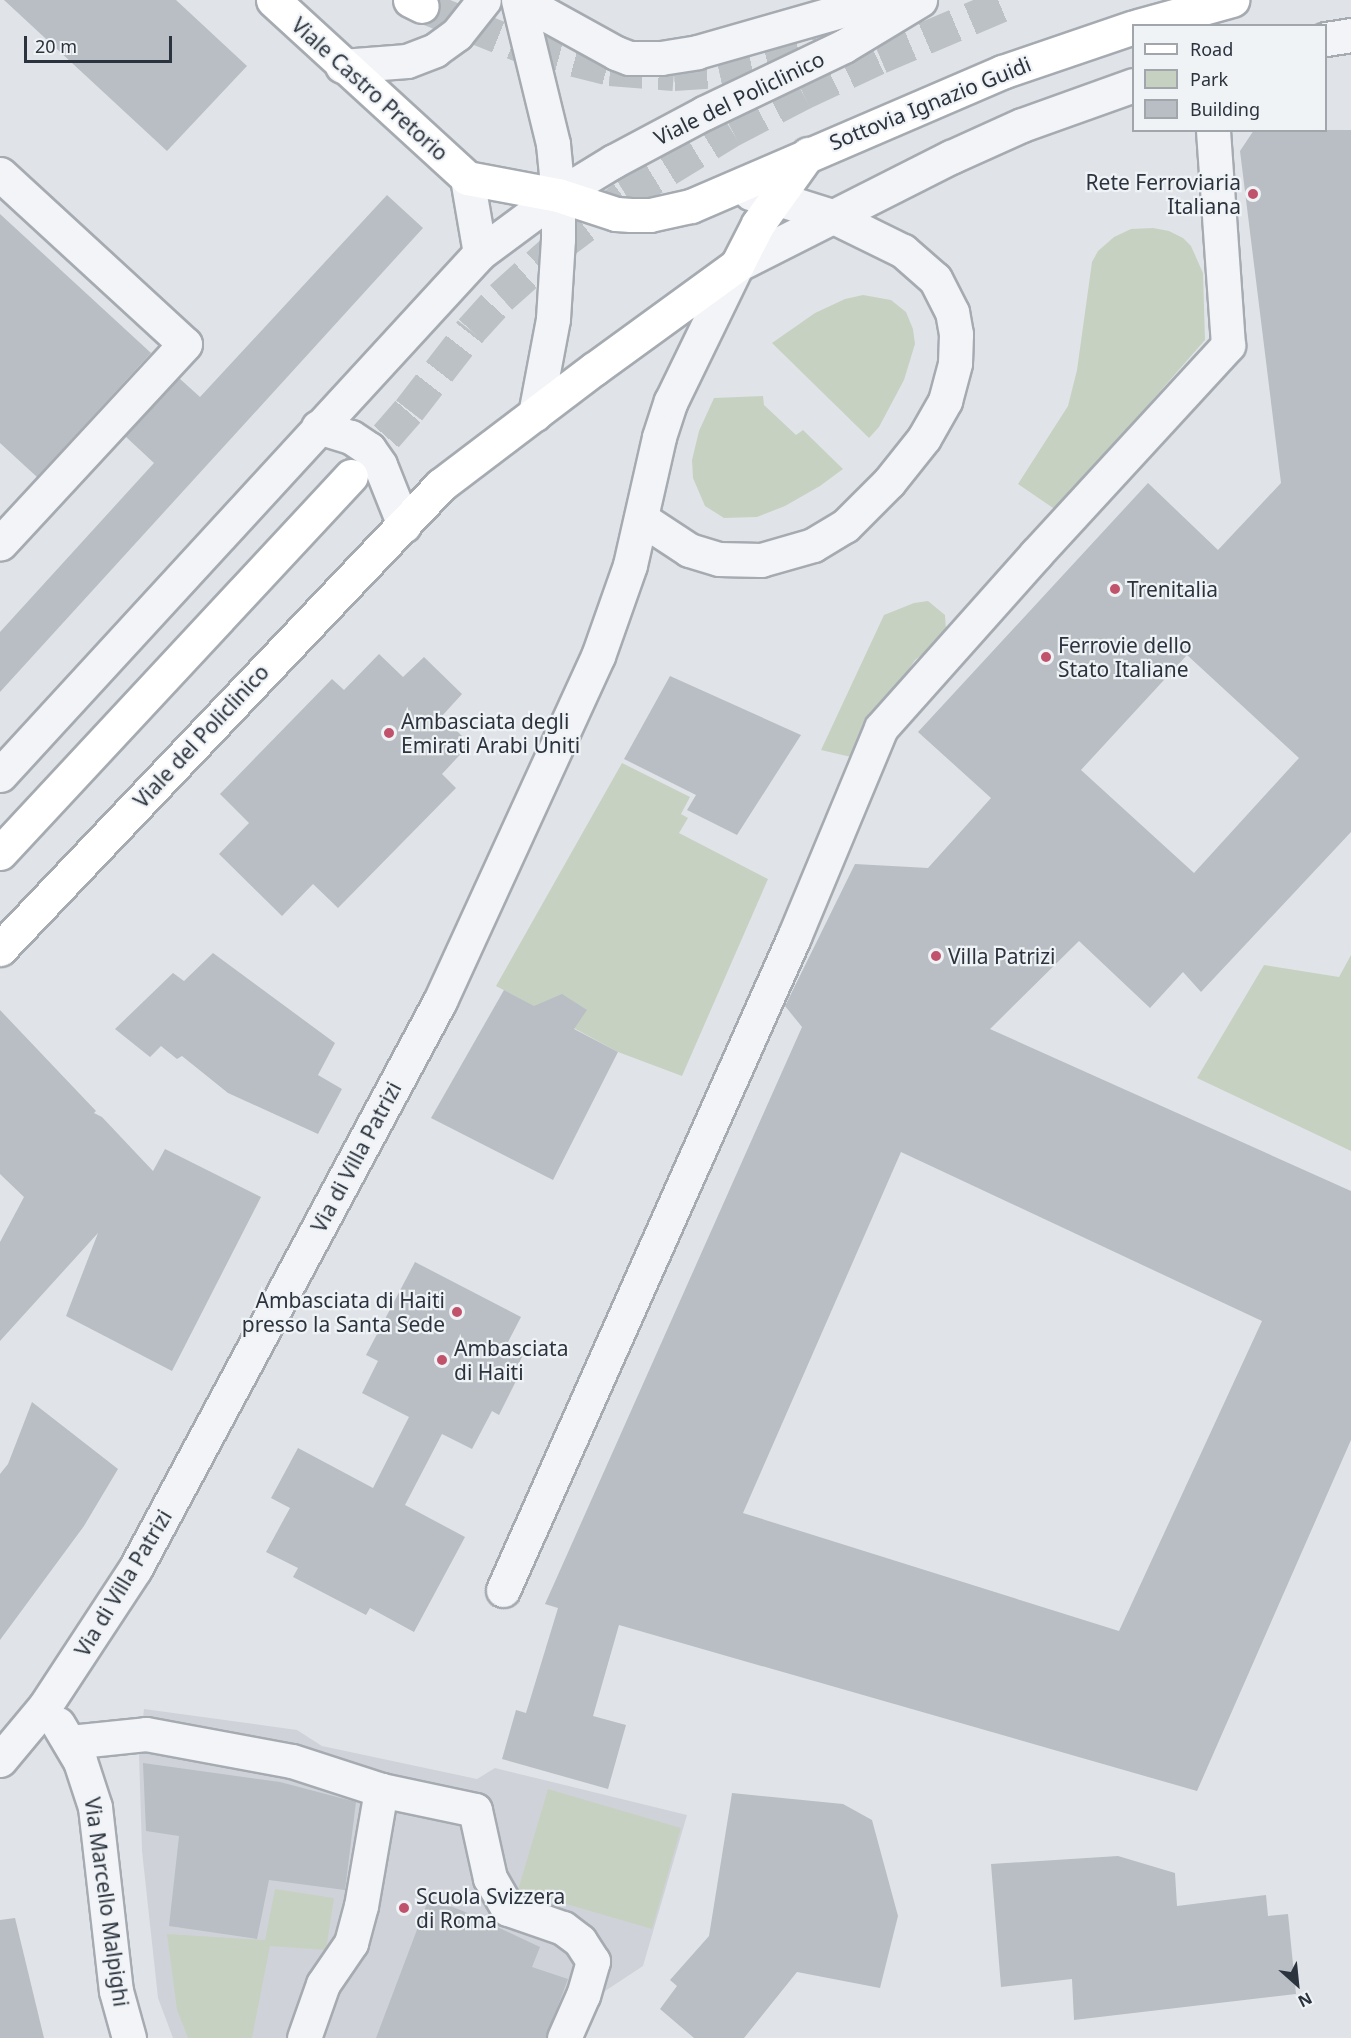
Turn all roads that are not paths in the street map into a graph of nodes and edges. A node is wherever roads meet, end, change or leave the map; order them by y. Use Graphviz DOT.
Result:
graph roads {
  1 [pos="273,0"];
  2 [pos="483,0"];
  3 [pos="519,0"];
  4 [pos="879,0"];
  5 [pos="920,0"];
  6 [pos="1232,0"];
  7 [pos="1145,24"];
  8 [pos="1132,28"];
  9 [pos="1351,34"];
  10 [pos="1327,39"];
  11 [pos="342,66"];
  12 [pos="1132,86"];
  13 [pos="1213,132"];
  14 [pos="808,154"];
  15 [pos="0,174"];
  16 [pos="467,178"];
  17 [pos="730,189"];
  18 [pos="558,195"];
  19 [pos="775,198"];
  20 [pos="832,216"];
  21 [pos="480,253"];
  22 [pos="737,265"];
  23 [pos="535,414"];
  24 [pos="318,427"];
  25 [pos="351,476"];
  26 [pos="642,519"];
  27 [pos="404,525"];
  28 [pos="0,544"];
  29 [pos="0,775"];
  30 [pos="0,853"];
  31 [pos="0,949"];
  32 [pos="502,1590"];
  33 [pos="45,1706"];
  34 [pos="70,1742"];
  35 [pos="0,1760"];
  36 [pos="381,1790"];
  37 [pos="129,2038"];
  38 [pos="304,2038"];
  39 [pos="564,2038"];
  1 -- 11 [label="main road, Viale Castro Pretorio"];
  2 -- 11 [label="street"];
  3 -- 4 [label="street, Viale del Policlinico"];
  3 -- 18 [label="street"];
  5 -- 18 [label="street, Viale del Policlinico"];
  6 -- 7 [label="main road"];
  8 -- 14 [label="main road, Sottovia Ignazio Guidi"];
  9 -- 10 [label="street"];
  11 -- 16 [label="main road, Viale Castro Pretorio"];
  12 -- 20 [label="street, Viale del Policlinico"];
  13 -- 32 [label="street"];
  14 -- 17 [label="main road, Sottovia Ignazio Guidi"];
  14 -- 19 [label="main road, Viale del Policlinico"];
  15 -- 28 [label="street"];
  16 -- 18 [label="main road"];
  16 -- 21 [label="street"];
  17 -- 18 [label="main road"];
  17 -- 19 [label="street"];
  18 -- 21 [label="street, Viale del Policlinico"];
  18 -- 23 [label="street"];
  19 -- 20 [label="street"];
  19 -- 22 [label="main road, Viale del Policlinico"];
  20 -- 22 [label="street, Viale del Policlinico"];
  20 -- 26 [label="street"];
  21 -- 24 [label="street, Viale del Policlinico"];
  22 -- 23 [label="main road, Viale del Policlinico"];
  22 -- 26 [label="street, Via di Villa Patrizi"];
  23 -- 27 [label="main road, Viale del Policlinico"];
  24 -- 27 [label="street"];
  24 -- 29 [label="street, Viale del Policlinico"];
  25 -- 30 [label="main road"];
  26 -- 33 [label="street, Via di Villa Patrizi"];
  27 -- 31 [label="main road, Viale del Policlinico"];
  33 -- 34 [label="street, Via Marcello Malpighi"];
  33 -- 35 [label="street, Via di Villa Patrizi"];
  34 -- 36 [label="street"];
  34 -- 37 [label="street, Via Marcello Malpighi"];
  36 -- 38 [label="street"];
  36 -- 39 [label="street"];
}
